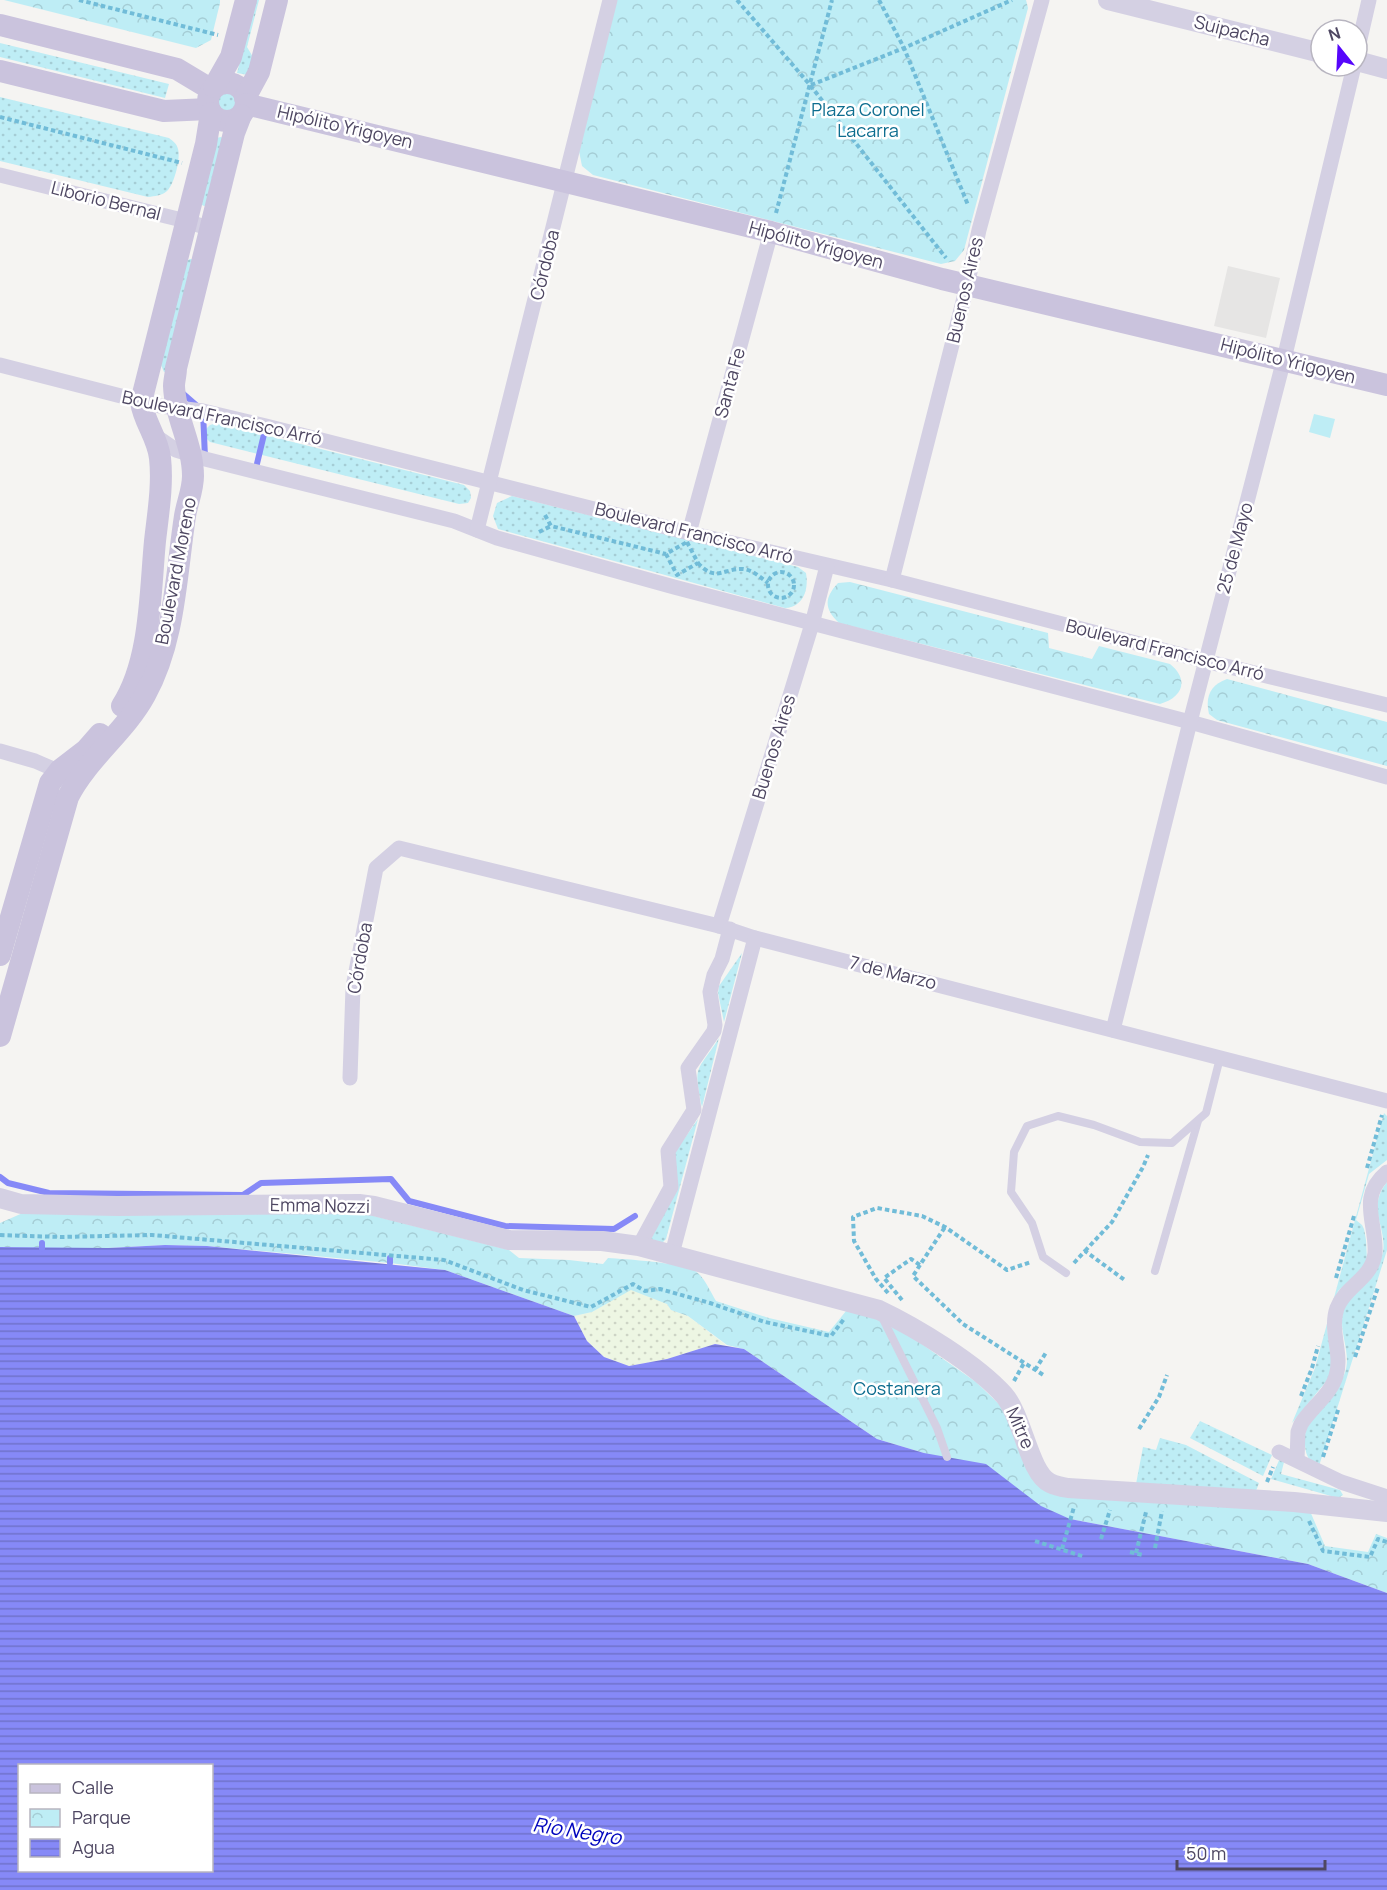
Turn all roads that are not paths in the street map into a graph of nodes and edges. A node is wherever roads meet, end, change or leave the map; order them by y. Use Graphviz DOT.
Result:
graph roads {
  1 [pos="246,0"];
  2 [pos="278,0"];
  3 [pos="610,0"];
  4 [pos="1042,0"];
  5 [pos="1108,0"];
  6 [pos="1369,0"];
  7 [pos="1365,18"];
  8 [pos="0,25"];
  9 [pos="1309,49"];
  10 [pos="1369,65"];
  11 [pos="1387,69"];
  12 [pos="0,71"];
  13 [pos="1351,78"];
  14 [pos="211,100"];
  15 [pos="244,105"];
  16 [pos="0,175"];
  17 [pos="566,180"];
  18 [pos="186,221"];
  19 [pos="211,229"];
  20 [pos="771,232"];
  21 [pos="967,286"];
  22 [pos="1284,359"];
  23 [pos="0,365"];
  24 [pos="1387,385"];
  25 [pos="141,402"];
  26 [pos="178,408"];
  27 [pos="154,435"];
  28 [pos="190,455"];
  29 [pos="489,482"];
  30 [pos="477,530"];
  31 [pos="689,533"];
  32 [pos="827,566"];
  33 [pos="892,580"];
  34 [pos="812,624"];
  35 [pos="1205,661"];
  36 [pos="1387,705"];
  37 [pos="1190,722"];
  38 [pos="0,751"];
  39 [pos="68,776"];
  40 [pos="1387,777"];
  41 [pos="399,848"];
  42 [pos="724,928"];
  43 [pos="755,938"];
  44 [pos="0,954"];
  45 [pos="1113,1030"];
  46 [pos="0,1036"];
  47 [pos="1220,1058"];
  48 [pos="350,1078"];
  49 [pos="1387,1101"];
  50 [pos="1198,1120"];
  51 [pos="1387,1172"];
  52 [pos="0,1198"];
  53 [pos="639,1246"];
  54 [pos="672,1254"];
  55 [pos="1155,1271"];
  56 [pos="1066,1273"];
  57 [pos="885,1303"];
  58 [pos="1279,1452"];
  59 [pos="947,1457"];
  60 [pos="1297,1460"];
  61 [pos="1387,1497"];
  62 [pos="1387,1512"];
  1 -- 14 [label="main road"];
  2 -- 15 [label="main road, Boulevard Moreno"];
  3 -- 17 [label="street, Córdoba"];
  4 -- 21 [label="street, Buenos Aires"];
  5 -- 9 [label="street, Suipacha"];
  6 -- 7 [label="street"];
  8 -- 14 [label="main road, Hipólito Yrigoyen"];
  10 -- 11 [label="street"];
  12 -- 14 [label="main road, Hipólito Yrigoyen"];
  13 -- 22 [label="street, 25 de Mayo"];
  14 -- 15 [label="main road, Hipólito Yrigoyen"];
  14 -- 15 [label="main road, Hipólito Yrigoyen"];
  14 -- 18 [label="main road"];
  15 -- 17 [label="main road, Hipólito Yrigoyen"];
  15 -- 19 [label="main road, Boulevard Moreno"];
  16 -- 18 [label="street, Liborio Bernal"];
  17 -- 20 [label="main road, Hipólito Yrigoyen"];
  17 -- 29 [label="street, Córdoba"];
  18 -- 19 [label="street, Liborio Bernal"];
  18 -- 25 [label="main road"];
  19 -- 26 [label="main road, Boulevard Moreno"];
  20 -- 21 [label="main road, Hipólito Yrigoyen"];
  20 -- 31 [label="street, Santa Fe"];
  21 -- 22 [label="main road, Hipólito Yrigoyen"];
  21 -- 33 [label="street, Buenos Aires"];
  22 -- 24 [label="main road, Hipólito Yrigoyen"];
  22 -- 35 [label="street, 25 de Mayo"];
  23 -- 25 [label="street, Boulevard Francisco Arró"];
  25 -- 26 [label="street, Boulevard Francisco Arró"];
  25 -- 27 [label="main road, Boulevard Moreno"];
  26 -- 28 [label="main road, Boulevard Moreno"];
  26 -- 29 [label="street, Boulevard Francisco Arró"];
  27 -- 28 [label="street, Boulevard Francisco Arró"];
  27 -- 39 [label="main road, Boulevard Moreno"];
  28 -- 30 [label="street, Boulevard Francisco Arró"];
  28 -- 39 [label="main road, Boulevard Moreno"];
  29 -- 30 [label="street, Córdoba"];
  29 -- 31 [label="street, Boulevard Francisco Arró"];
  30 -- 34 [label="street, Boulevard Francisco Arró"];
  31 -- 32 [label="street, Boulevard Francisco Arró"];
  32 -- 33 [label="street, Boulevard Francisco Arró"];
  32 -- 34 [label="street, Buenos Aires"];
  33 -- 35 [label="street, Boulevard Francisco Arró"];
  34 -- 37 [label="street, Boulevard Francisco Arró"];
  34 -- 42 [label="street, Buenos Aires"];
  35 -- 36 [label="street, Boulevard Francisco Arró"];
  35 -- 37 [label="street, 25 de Mayo"];
  37 -- 40 [label="street, Boulevard Francisco Arró"];
  37 -- 45 [label="street, 25 de Mayo"];
  38 -- 39 [label="street"];
  39 -- 44 [label="main road, Boulevard Moreno"];
  39 -- 46 [label="main road, Boulevard Moreno"];
  41 -- 42 [label="street, 7 de Marzo"];
  41 -- 48 [label="street, Córdoba"];
  42 -- 43 [label="street, 7 de Marzo"];
  42 -- 53 [label="street, Buenos Aires"];
  43 -- 45 [label="street, 7 de Marzo"];
  43 -- 54 [label="street"];
  45 -- 47 [label="street, 7 de Marzo"];
  47 -- 49 [label="street, 7 de Marzo"];
  47 -- 50 [label="lane"];
  50 -- 55 [label="lane"];
  50 -- 56 [label="lane"];
  51 -- 60 [label="street"];
  52 -- 53 [label="street, Emma Nozzi"];
  53 -- 54 [label="street, Emma Nozzi"];
  54 -- 57 [label="street, Mitre"];
  57 -- 59 [label="lane"];
  57 -- 62 [label="street, Mitre"];
  58 -- 60 [label="street"];
  60 -- 61 [label="street"];
}
